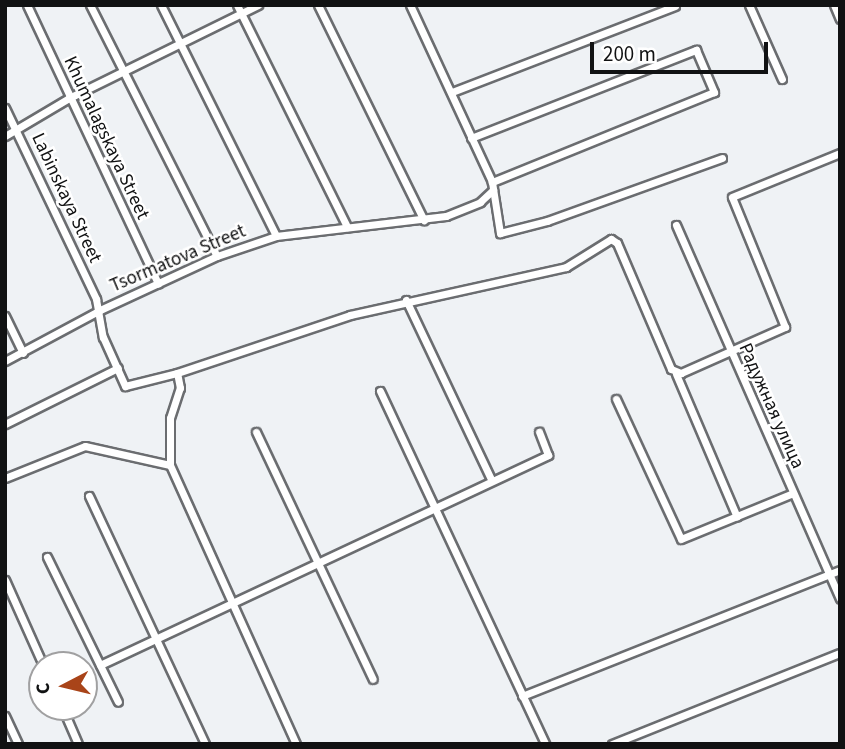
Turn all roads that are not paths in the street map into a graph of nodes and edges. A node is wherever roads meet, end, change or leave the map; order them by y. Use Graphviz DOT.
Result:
graph roads {
  1 [pos="27,5"];
  2 [pos="90,5"];
  3 [pos="161,5"];
  4 [pos="258,5"];
  5 [pos="317,5"];
  6 [pos="410,5"];
  7 [pos="749,5"];
  8 [pos="834,5"];
  9 [pos="675,6"];
  10 [pos="239,9"];
  11 [pos="840,19"];
  12 [pos="179,43"];
  13 [pos="124,72"];
  14 [pos="782,79"];
  15 [pos="452,92"];
  16 [pos="69,98"];
  17 [pos="5,108"];
  18 [pos="16,131"];
  19 [pos="5,136"];
  20 [pos="471,138"];
  21 [pos="840,153"];
  22 [pos="722,158"];
  23 [pos="493,186"];
  24 [pos="424,220"];
  25 [pos="676,225"];
  26 [pos="347,227"];
  27 [pos="275,236"];
  28 [pos="217,257"];
  29 [pos="158,284"];
  30 [pos="406,300"];
  31 [pos="100,310"];
  32 [pos="5,316"];
  33 [pos="730,352"];
  34 [pos="23,353"];
  35 [pos="5,361"];
  36 [pos="118,368"];
  37 [pos="177,373"];
  38 [pos="676,374"];
  39 [pos="380,391"];
  40 [pos="616,399"];
  41 [pos="5,424"];
  42 [pos="256,432"];
  43 [pos="539,432"];
  44 [pos="170,465"];
  45 [pos="5,478"];
  46 [pos="492,481"];
  47 [pos="793,493"];
  48 [pos="89,496"];
  49 [pos="432,508"];
  50 [pos="737,517"];
  51 [pos="47,557"];
  52 [pos="319,562"];
  53 [pos="840,570"];
  54 [pos="829,574"];
  55 [pos="5,580"];
  56 [pos="840,599"];
  57 [pos="231,604"];
  58 [pos="154,639"];
  59 [pos="37,651"];
  60 [pos="840,653"];
  61 [pos="100,665"];
  62 [pos="373,680"];
  63 [pos="522,696"];
  64 [pos="118,702"];
  65 [pos="5,716"];
  66 [pos="68,721"];
  67 [pos="18,744"];
  68 [pos="78,744"];
  69 [pos="205,744"];
  70 [pos="296,744"];
  71 [pos="545,744"];
  72 [pos="612,744"];
  1 -- 16 [label="street, Khumalagskaya Street"];
  2 -- 13 [label="street"];
  3 -- 12 [label="street"];
  4 -- 10 [label="street"];
  5 -- 24 [label="street"];
  6 -- 15 [label="street"];
  7 -- 14 [label="street"];
  8 -- 11 [label="street"];
  9 -- 15 [label="street"];
  10 -- 12 [label="street"];
  10 -- 26 [label="street"];
  12 -- 13 [label="street"];
  12 -- 27 [label="street"];
  13 -- 16 [label="street"];
  13 -- 28 [label="street"];
  15 -- 20 [label="street"];
  16 -- 18 [label="street"];
  16 -- 29 [label="street, Khumalagskaya Street"];
  17 -- 18 [label="street, Labinskaya Street"];
  18 -- 19 [label="street"];
  18 -- 31 [label="street, Labinskaya Street"];
  20 -- 23 [label="street"];
  20 -- 23 [label="street, Tsormatova Street"];
  21 -- 33 [label="street"];
  22 -- 23 [label="street"];
  23 -- 24 [label="street, Tsormatova Street"];
  24 -- 26 [label="street, Tsormatova Street"];
  25 -- 33 [label="street, Радужная улица"];
  26 -- 27 [label="street, Tsormatova Street"];
  27 -- 28 [label="street, Tsormatova Street"];
  28 -- 29 [label="street, Tsormatova Street"];
  29 -- 31 [label="street, Tsormatova Street"];
  30 -- 37 [label="street"];
  30 -- 38 [label="street"];
  30 -- 46 [label="street"];
  31 -- 34 [label="street, Tsormatova Street"];
  31 -- 36 [label="street, Labinskaya Street"];
  32 -- 34 [label="street"];
  33 -- 38 [label="street"];
  33 -- 47 [label="street, Радужная улица"];
  34 -- 35 [label="street, Tsormatova Street"];
  36 -- 37 [label="street, Labinskaya Street"];
  36 -- 41 [label="street"];
  37 -- 44 [label="street"];
  38 -- 50 [label="street"];
  39 -- 49 [label="street"];
  40 -- 50 [label="street"];
  42 -- 52 [label="street"];
  43 -- 46 [label="street"];
  44 -- 45 [label="street"];
  44 -- 57 [label="street"];
  46 -- 49 [label="street"];
  47 -- 50 [label="street"];
  47 -- 54 [label="street, Радужная улица"];
  48 -- 58 [label="street"];
  49 -- 52 [label="street"];
  49 -- 63 [label="street"];
  51 -- 61 [label="street"];
  52 -- 57 [label="street"];
  52 -- 62 [label="street"];
  53 -- 54 [label="street"];
  54 -- 56 [label="street, Радужная улица"];
  54 -- 63 [label="street"];
  55 -- 59 [label="street"];
  57 -- 58 [label="street"];
  57 -- 70 [label="street"];
  58 -- 61 [label="street"];
  58 -- 69 [label="street"];
  60 -- 72 [label="street"];
  61 -- 64 [label="street"];
  63 -- 71 [label="street"];
  65 -- 67 [label="street"];
  66 -- 68 [label="street"];
}
